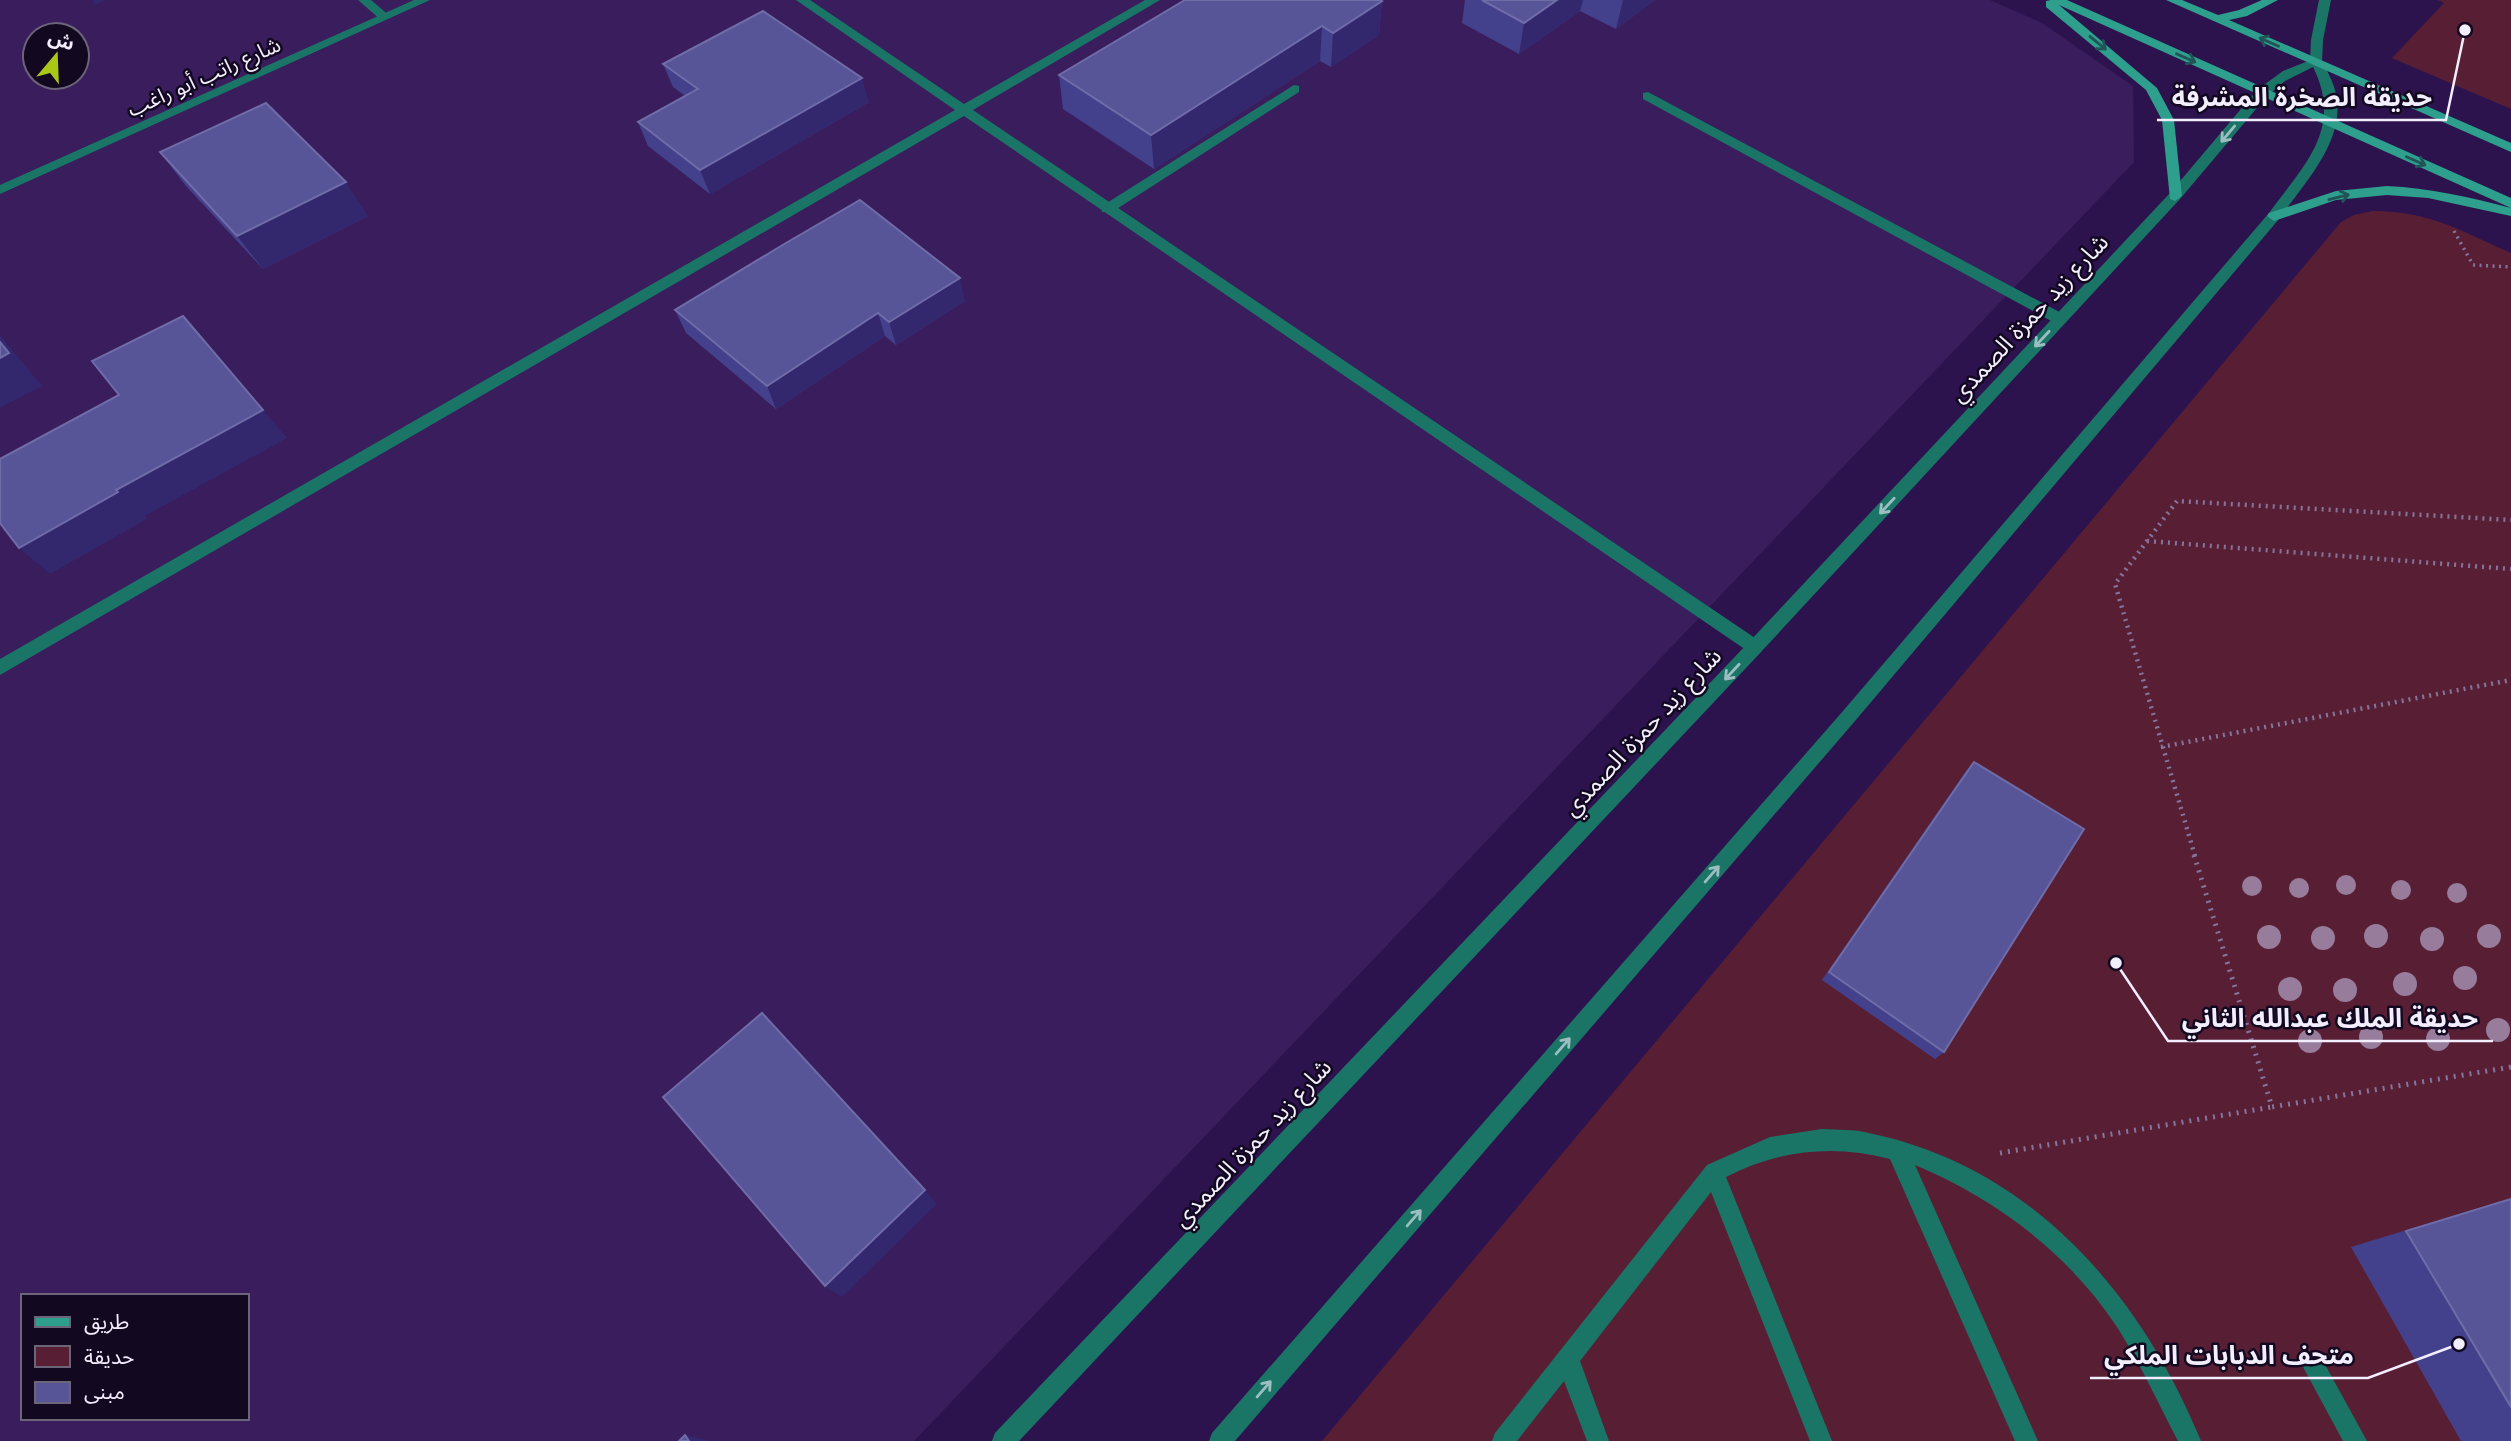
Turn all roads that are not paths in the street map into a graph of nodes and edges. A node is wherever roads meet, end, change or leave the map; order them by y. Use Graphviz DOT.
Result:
graph roads {
  1 [pos="364,0"];
  2 [pos="424,0"];
  3 [pos="802,0"];
  4 [pos="1154,0"];
  5 [pos="2045,0"];
  6 [pos="2057,0"];
  7 [pos="2172,0"];
  8 [pos="2272,0"];
  9 [pos="2325,0"];
  10 [pos="385,17"];
  11 [pos="2218,19"];
  12 [pos="2316,62"];
  13 [pos="1294,89"];
  14 [pos="2262,93"];
  15 [pos="1648,96"];
  16 [pos="964,112"];
  17 [pos="2331,123"];
  18 [pos="2511,148"];
  19 [pos="0,190"];
  20 [pos="2175,196"];
  21 [pos="2511,203"];
  22 [pos="1107,209"];
  23 [pos="2511,212"];
  24 [pos="2274,216"];
  25 [pos="2060,319"];
  26 [pos="1755,647"];
  27 [pos="0,668"];
  28 [pos="1897,1150"];
  29 [pos="1714,1172"];
  30 [pos="1568,1360"];
  31 [pos="2314,1367"];
  32 [pos="1003,1441"];
  33 [pos="1220,1441"];
  34 [pos="1503,1441"];
  35 [pos="1598,1441"];
  36 [pos="1821,1441"];
  37 [pos="2026,1441"];
  38 [pos="2190,1441"];
  39 [pos="2356,1441"];
  1 -- 10 [label="street"];
  2 -- 10 [label="street, شارع راتب أبو راغب"];
  3 -- 16 [label="street"];
  4 -- 16 [label="street"];
  5 -- 20 [label="main road, one-way"];
  6 -- 14 [label="main road, one-way"];
  7 -- 11 [label="main road"];
  8 -- 11 [label="main road"];
  9 -- 12 [label="street"];
  10 -- 19 [label="street, شارع راتب أبو راغب"];
  12 -- 11 [label="main road, one-way"];
  12 -- 14 [label="street, شارع زيد حمزة الصمدي"];
  12 -- 17 [label="street"];
  12 -- 18 [label="main road"];
  13 -- 22 [label="street"];
  14 -- 17 [label="main road"];
  14 -- 20 [label="street, شارع زيد حمزة الصمدي, one-way"];
  15 -- 25 [label="street"];
  16 -- 22 [label="street"];
  16 -- 27 [label="street"];
  17 -- 21 [label="main road, one-way"];
  17 -- 24 [label="street"];
  20 -- 25 [label="street, شارع زيد حمزة الصمدي"];
  22 -- 26 [label="street"];
  24 -- 23 [label="main road, one-way"];
  33 -- 24 [label="street, one-way"];
  25 -- 26 [label="street, شارع زيد حمزة الصمدي, one-way"];
  26 -- 32 [label="street, شارع زيد حمزة الصمدي, one-way"];
  28 -- 29 [label="street"];
  28 -- 37 [label="street"];
  28 -- 38 [label="street"];
  29 -- 30 [label="street"];
  29 -- 36 [label="street"];
  30 -- 34 [label="street"];
  30 -- 35 [label="street"];
  31 -- 39 [label="street"];
}
